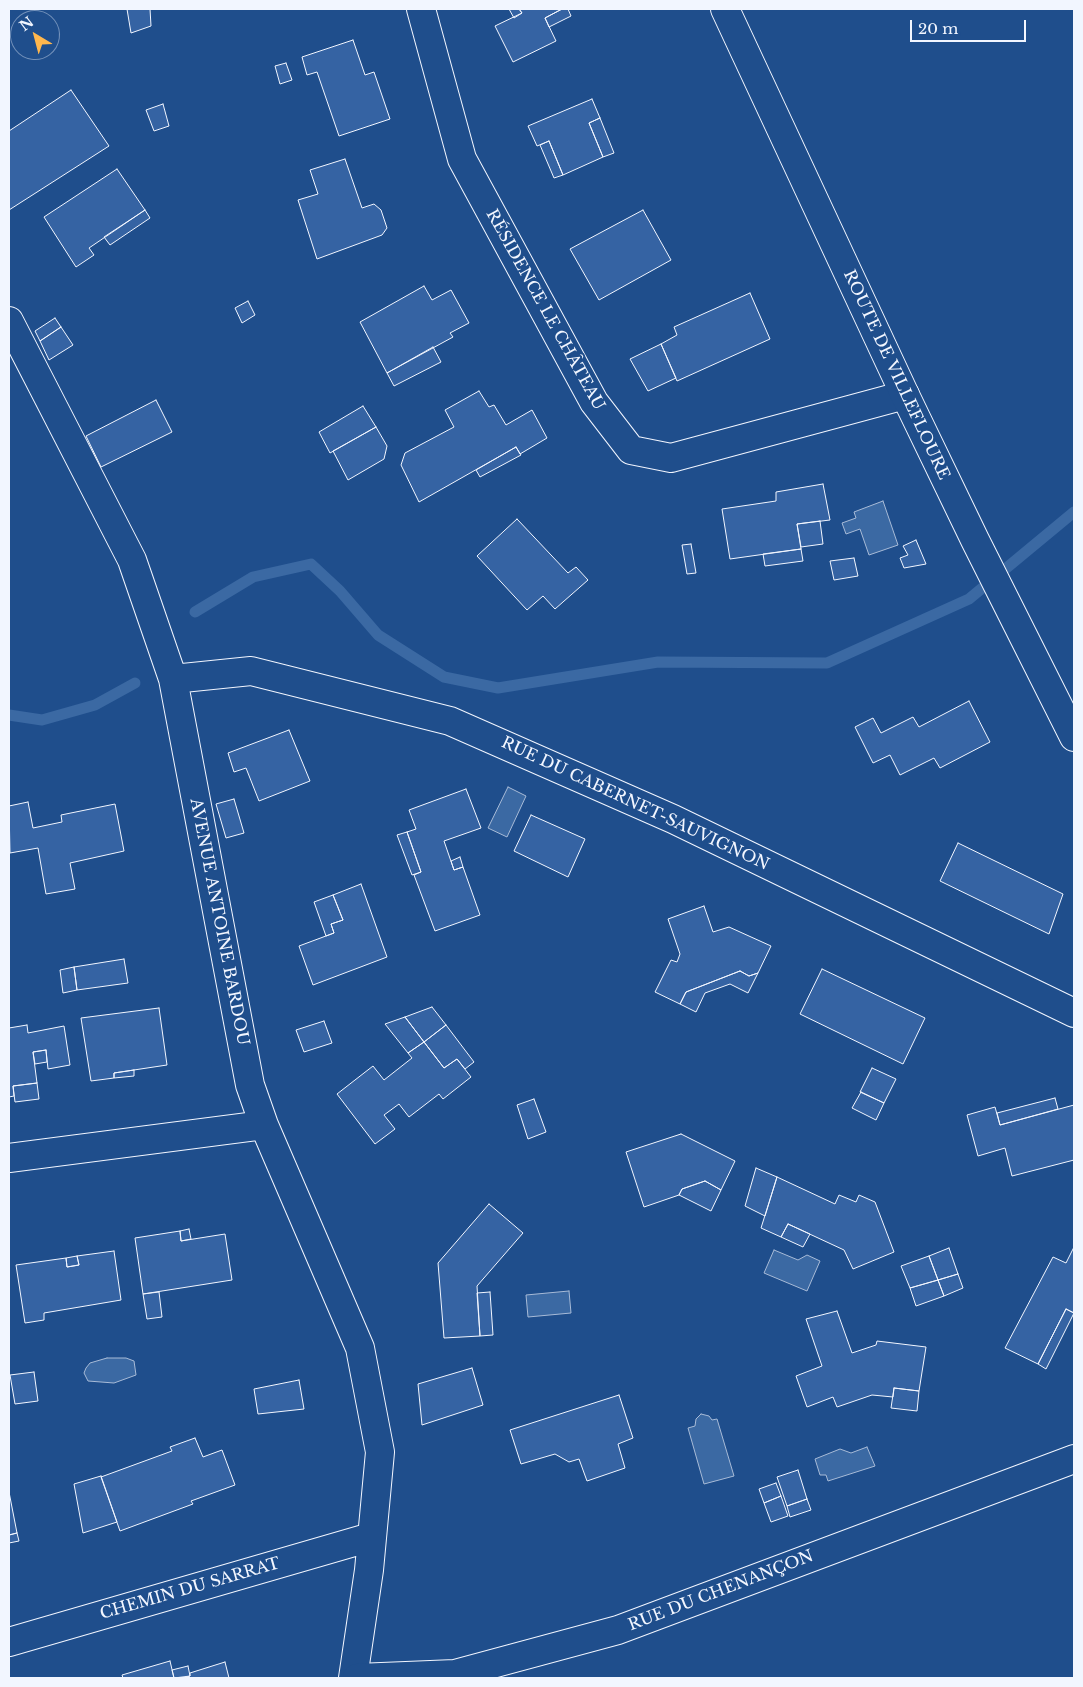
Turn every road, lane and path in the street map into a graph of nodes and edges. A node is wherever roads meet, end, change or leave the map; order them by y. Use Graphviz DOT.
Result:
graph roads {
  1 [pos="421,9"];
  2 [pos="725,9"];
  3 [pos="9,321"];
  4 [pos="905,395"];
  5 [pos="173,679"];
  6 [pos="1074,737"];
  7 [pos="1074,1013"];
  8 [pos="264,1125"];
  9 [pos="9,1158"];
  10 [pos="1074,1458"];
  11 [pos="371,1537"];
  12 [pos="9,1642"];
  13 [pos="355,1678"];
  1 -- 4 [label="street, RÉSIDENCE LE CHÂTEAU"];
  2 -- 4 [label="street, ROUTE DE VILLEFLOURE"];
  3 -- 5 [label="street, AVENUE ANTOINE BARDOU"];
  4 -- 6 [label="street, ROUTE DE VILLEFLOURE"];
  5 -- 7 [label="street, RUE DU CABERNET-SAUVIGNON"];
  5 -- 8 [label="street, AVENUE ANTOINE BARDOU"];
  8 -- 9 [label="street"];
  8 -- 11 [label="street, AVENUE ANTOINE BARDOU"];
  10 -- 13 [label="street, RUE DU CHENANÇON"];
  11 -- 12 [label="street, CHEMIN DU SARRAT"];
  11 -- 13 [label="street, AVENUE ANTOINE BARDOU"];
}
